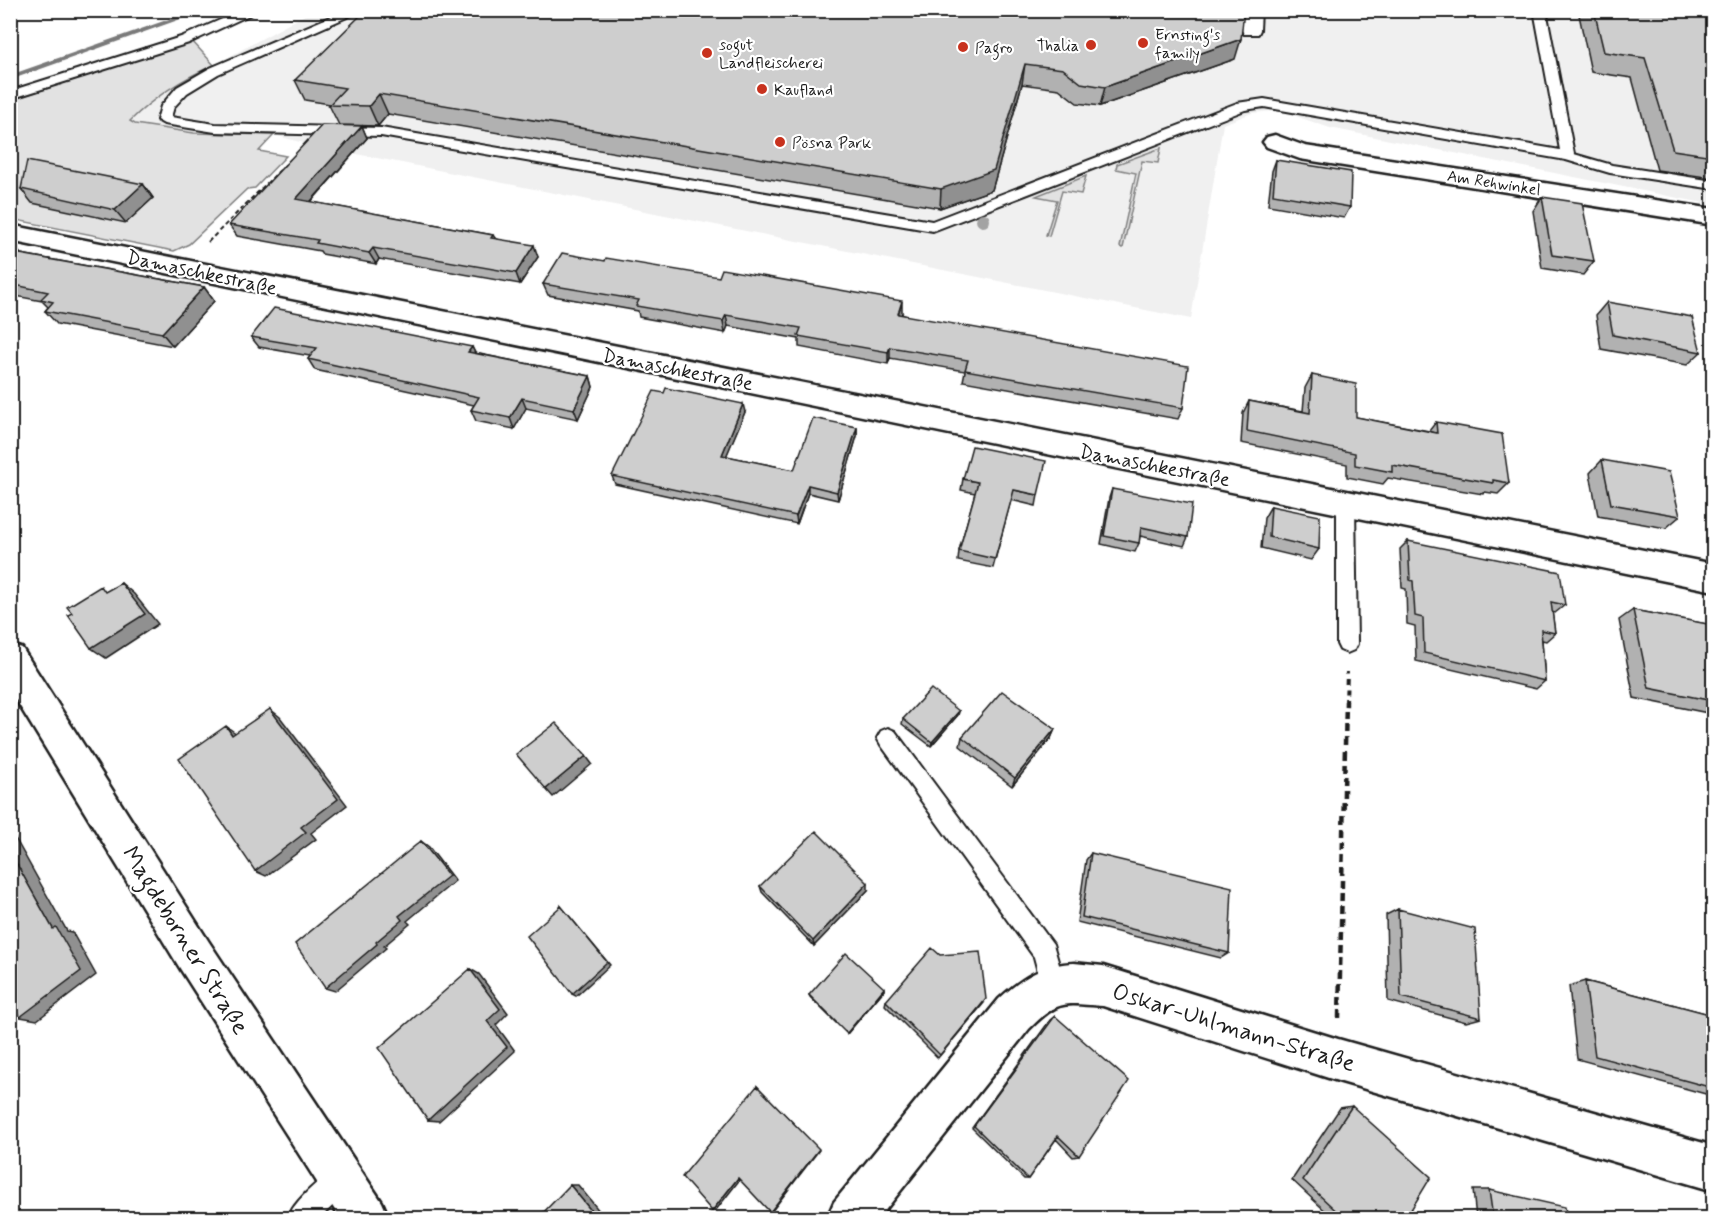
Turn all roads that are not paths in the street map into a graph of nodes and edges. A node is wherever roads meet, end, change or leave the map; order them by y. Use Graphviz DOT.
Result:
graph roads {
  1 [pos="254,10"];
  2 [pos="357,10"];
  3 [pos="1252,10"];
  4 [pos="1540,10"];
  5 [pos="1251,30"];
  6 [pos="10,95"];
  7 [pos="1275,142"];
  8 [pos="1568,156"];
  9 [pos="1713,185"];
  10 [pos="1713,217"];
  11 [pos="10,233"];
  12 [pos="1346,504"];
  13 [pos="1713,578"];
  14 [pos="1347,644"];
  15 [pos="10,659"];
  16 [pos="888,738"];
  17 [pos="1053,985"];
  18 [pos="1713,1168"];
  19 [pos="341,1180"];
  20 [pos="301,1218"];
  21 [pos="366,1218"];
  22 [pos="850,1218"];
  1 -- 6 [label="lane"];
  2 -- 8 [label="lane"];
  3 -- 5 [label="street"];
  4 -- 8 [label="lane"];
  7 -- 10 [label="street, Am Rehwinkel"];
  8 -- 9 [label="lane"];
  11 -- 12 [label="street, Damaschkestraße"];
  12 -- 13 [label="street, Damaschkestraße"];
  12 -- 14 [label="lane"];
  15 -- 19 [label="street, Magdeborner Straße"];
  16 -- 17 [label="lane"];
  17 -- 18 [label="street, Oskar-Uhlmann-Straße"];
  17 -- 22 [label="street, Oskar-Uhlmann-Straße"];
  19 -- 20 [label="lane"];
  19 -- 21 [label="street, Magdeborner Straße"];
}
